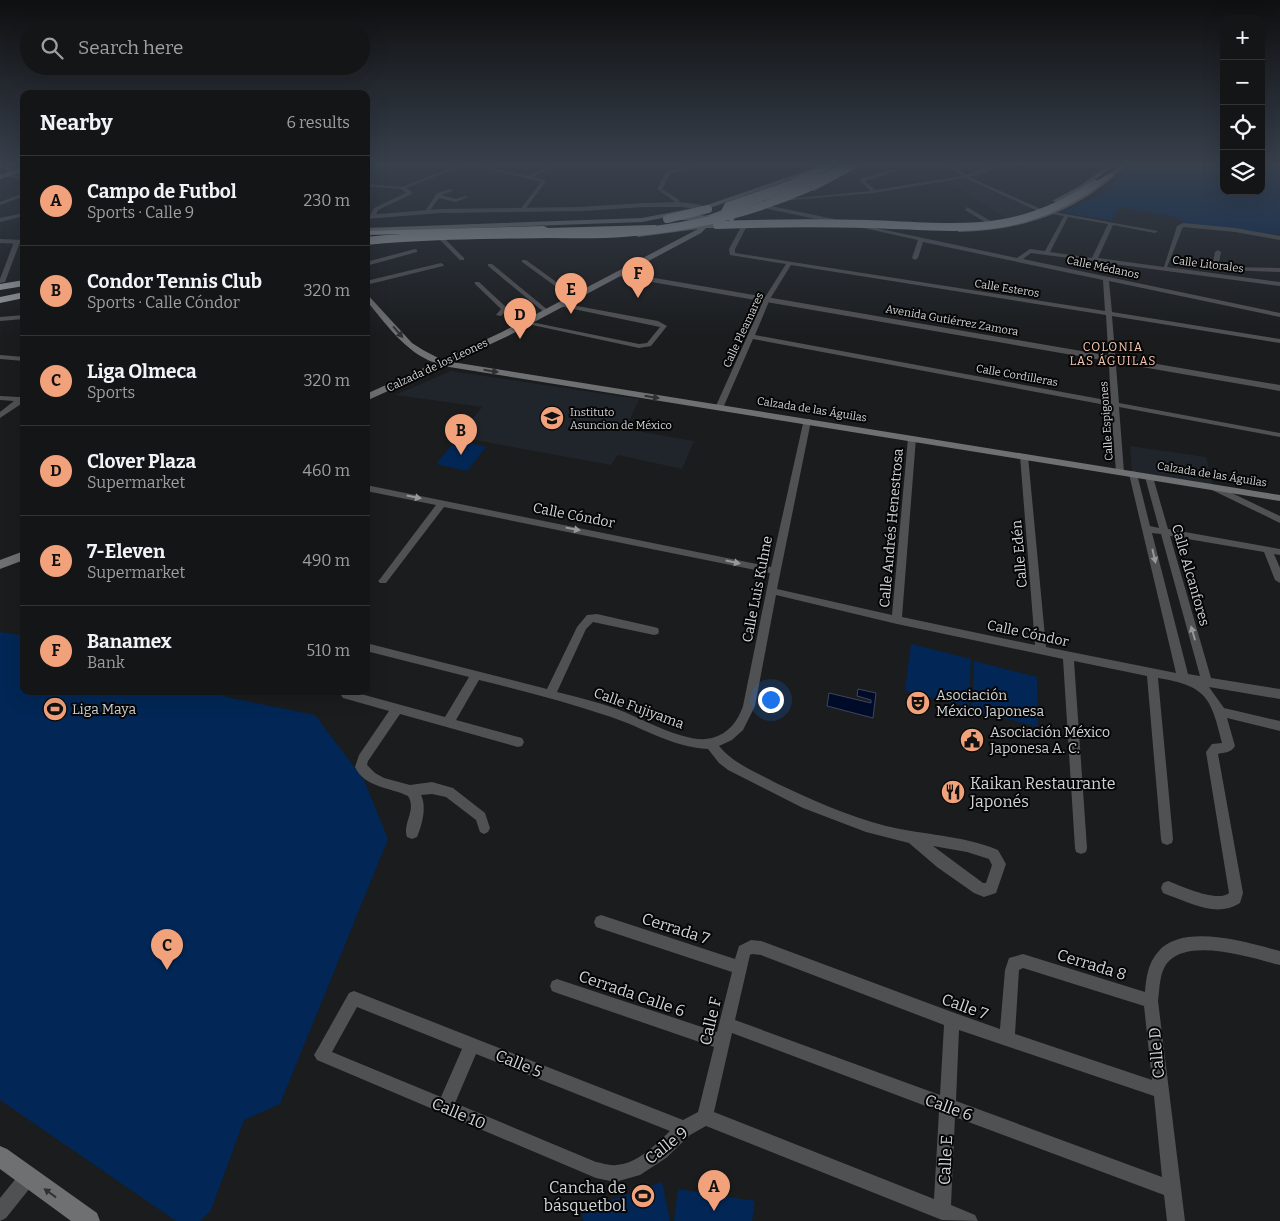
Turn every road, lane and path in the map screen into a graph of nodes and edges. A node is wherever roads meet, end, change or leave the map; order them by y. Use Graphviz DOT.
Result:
graph roads {
  1 [pos="602,222"];
  2 [pos="638,222"];
  3 [pos="651,222"];
  4 [pos="668,222"];
  5 [pos="681,222"];
  6 [pos="687,222"];
  7 [pos="706,222"];
  8 [pos="707,222"];
  9 [pos="780,222"];
  10 [pos="886,222"];
  11 [pos="989,222"];
  12 [pos="1004,222"];
  13 [pos="1015,222"];
  14 [pos="1024,222"];
  15 [pos="1065,222"];
  16 [pos="1100,222"];
  17 [pos="704,223"];
  18 [pos="496,224"];
  19 [pos="992,224"];
  20 [pos="1111,224"];
  21 [pos="877,225"];
  22 [pos="744,226"];
  23 [pos="596,227"];
  24 [pos="862,227"];
  25 [pos="511,229"];
  26 [pos="689,229"];
  27 [pos="1155,231"];
  28 [pos="370,232"];
  29 [pos="370,232"];
  30 [pos="370,232"];
  31 [pos="633,233"];
  32 [pos="442,236"];
  33 [pos="1280,238"];
  34 [pos="425,239"];
  35 [pos="921,240"];
  36 [pos="0,241"];
  37 [pos="370,241"];
  38 [pos="370,241"];
  39 [pos="370,241"];
  40 [pos="20,242"];
  41 [pos="20,244"];
  42 [pos="415,252"];
  43 [pos="1218,252"];
  44 [pos="1047,253"];
  45 [pos="915,258"];
  46 [pos="462,259"];
  47 [pos="524,260"];
  48 [pos="1018,260"];
  49 [pos="1094,260"];
  50 [pos="370,263"];
  51 [pos="789,264"];
  52 [pos="441,265"];
  53 [pos="490,266"];
  54 [pos="1144,266"];
  55 [pos="1166,266"];
  56 [pos="1215,268"];
  57 [pos="1280,270"];
  58 [pos="624,272"];
  59 [pos="1106,278"];
  60 [pos="370,282"];
  61 [pos="477,283"];
  62 [pos="1280,284"];
  63 [pos="20,290"];
  64 [pos="20,290"];
  65 [pos="0,292"];
  66 [pos="768,297"];
  67 [pos="575,298"];
  68 [pos="370,304"];
  69 [pos="560,305"];
  70 [pos="547,312"];
  71 [pos="1109,314"];
  72 [pos="499,315"];
  73 [pos="1280,315"];
  74 [pos="20,317"];
  75 [pos="0,319"];
  76 [pos="526,323"];
  77 [pos="750,336"];
  78 [pos="1280,341"];
  79 [pos="1113,356"];
  80 [pos="0,358"];
  81 [pos="20,359"];
  82 [pos="443,363"];
  83 [pos="1280,381"];
  84 [pos="1280,388"];
  85 [pos="370,396"];
  86 [pos="0,398"];
  87 [pos="20,399"];
  88 [pos="20,401"];
  89 [pos="1116,404"];
  90 [pos="719,408"];
  91 [pos="0,416"];
  92 [pos="807,421"];
  93 [pos="1280,435"];
  94 [pos="912,438"];
  95 [pos="1024,456"];
  96 [pos="1120,472"];
  97 [pos="1134,474"];
  98 [pos="1149,477"];
  99 [pos="1216,488"];
  100 [pos="370,489"];
  101 [pos="1280,498"];
  102 [pos="442,503"];
  103 [pos="1280,520"];
  104 [pos="1148,529"];
  105 [pos="1165,532"];
  106 [pos="1268,550"];
  107 [pos="1280,552"];
  108 [pos="20,557"];
  109 [pos="0,565"];
  110 [pos="776,571"];
  111 [pos="1280,580"];
  112 [pos="383,581"];
  113 [pos="772,591"];
  114 [pos="897,620"];
  115 [pos="654,632"];
  116 [pos="370,648"];
  117 [pos="1042,650"];
  118 [pos="1068,656"];
  119 [pos="1152,673"];
  120 [pos="476,675"];
  121 [pos="1183,678"];
  122 [pos="1205,684"];
  123 [pos="1280,694"];
  124 [pos="347,695"];
  125 [pos="550,695"];
  126 [pos="397,708"];
  127 [pos="1220,712"];
  128 [pos="448,723"];
  129 [pos="1280,726"];
  130 [pos="518,742"];
  131 [pos="711,744"];
  132 [pos="412,790"];
  133 [pos="484,828"];
  134 [pos="412,832"];
  135 [pos="913,838"];
  136 [pos="1168,839"];
  137 [pos="1081,848"];
  138 [pos="1168,888"];
  139 [pos="601,922"];
  140 [pos="761,948"];
  141 [pos="1280,957"];
  142 [pos="740,968"];
  143 [pos="557,986"];
  144 [pos="1151,1001"];
  145 [pos="952,1020"];
  146 [pos="727,1024"];
  147 [pos="1007,1039"];
  148 [pos="723,1042"];
  149 [pos="472,1044"];
  150 [pos="322,1055"];
  151 [pos="1159,1090"];
  152 [pos="445,1106"];
  153 [pos="948,1107"];
  154 [pos="706,1116"];
  155 [pos="684,1129"];
  156 [pos="0,1156"];
  157 [pos="596,1170"];
  158 [pos="28,1177"];
  159 [pos="1172,1189"];
  160 [pos="942,1211"];
  161 [pos="0,1212"];
  162 [pos="90,1221"];
  163 [pos="969,1221"];
  164 [pos="1176,1221"];
  1 -- 18 [label="main road"];
  2 -- 23 [label="highway, bridge"];
  3 -- 25 [label="highway"];
  4 -- 23 [label="highway, bridge"];
  5 -- 26 [label="main road, bridge"];
  6 -- 32 [label="highway"];
  7 -- 31 [label="highway, bridge"];
  8 -- 17 [label="main road"];
  9 -- 21 [label="highway, bridge"];
  10 -- 19 [label="main road"];
  11 -- 19 [label="street"];
  12 -- 19 [label="main road"];
  13 -- 21 [label="highway, bridge"];
  14 -- 24 [label="main road"];
  15 -- 44 [label="street"];
  16 -- 20 [label="street"];
  17 -- 22 [label="main road"];
  17 -- 26 [label="main road, Calzada de los Leones"];
  18 -- 25 [label="highway"];
  18 -- 30 [label="main road"];
  20 -- 27 [label="street"];
  20 -- 49 [label="street"];
  21 -- 31 [label="highway, bridge"];
  22 -- 24 [label="main road"];
  22 -- 51 [label="street, Calle Esteros"];
  23 -- 28 [label="highway"];
  24 -- 35 [label="street, Calle Médanos"];
  25 -- 29 [label="highway"];
  26 -- 32 [label="main road"];
  26 -- 58 [label="main road, Calzada de los Leones"];
  31 -- 37 [label="highway, bridge"];
  32 -- 34 [label="highway"];
  32 -- 38 [label="highway"];
  32 -- 46 [label="street"];
  33 -- 55 [label="street"];
  34 -- 39 [label="main road"];
  35 -- 45 [label="street"];
  35 -- 48 [label="street, Calle Médanos"];
  36 -- 40 [label="street"];
  41 -- 65 [label="street"];
  42 -- 50 [label="street"];
  43 -- 56 [label="street"];
  44 -- 48 [label="street, Calle Litorales"];
  44 -- 49 [label="street, Calle Litorales"];
  47 -- 67 [label="street"];
  48 -- 59 [label="street, Calle Médanos"];
  49 -- 54 [label="street, Calle Litorales"];
  51 -- 66 [label="street, Calle Pleamares"];
  51 -- 71 [label="street, Calle Esteros"];
  52 -- 60 [label="street"];
  53 -- 70 [label="street"];
  54 -- 55 [label="street"];
  54 -- 62 [label="street, Calle Litorales"];
  55 -- 56 [label="street"];
  56 -- 57 [label="street"];
  58 -- 66 [label="street, Avenida Gutiérrez Zamora"];
  58 -- 67 [label="main road, Calzada de los Leones"];
  59 -- 71 [label="street, Calle Espigones"];
  59 -- 73 [label="street, Calle Médanos"];
  61 -- 72 [label="street"];
  63 -- 65 [label="highway"];
  64 -- 65 [label="main road"];
  66 -- 77 [label="street, Calle Pleamares"];
  66 -- 79 [label="street, Avenida Gutiérrez Zamora"];
  67 -- 69 [label="main road, Calzada de los Leones"];
  68 -- 82 [label="main road, Calzada de las Águilas, one-way"];
  69 -- 70 [label="main road, Calzada de los Leones"];
  69 -- 76 [label="street"];
  70 -- 76 [label="main road, Calzada de los Leones"];
  71 -- 78 [label="street, Calle Esteros"];
  71 -- 79 [label="street, Calle Espigones"];
  74 -- 75 [label="street"];
  76 -- 82 [label="main road, Calzada de los Leones"];
  77 -- 89 [label="street, Calle Cordilleras"];
  77 -- 90 [label="street, Calle Pleamares"];
  79 -- 83 [label="street, Avenida Gutiérrez Zamora"];
  79 -- 84 [label="street, Avenida Gutiérrez Zamora"];
  79 -- 89 [label="street, Calle Espigones"];
  80 -- 81 [label="street"];
  82 -- 85 [label="main road, Calzada de los Leones"];
  82 -- 90 [label="main road, Calzada de las Águilas, one-way"];
  86 -- 87 [label="street"];
  88 -- 91 [label="street"];
  89 -- 93 [label="street, Calle Cordilleras"];
  89 -- 96 [label="street, Calle Espigones"];
  90 -- 92 [label="main road, Calzada de las Águilas"];
  92 -- 94 [label="main road, Calzada de las Águilas"];
  92 -- 110 [label="street, Calle Luis Kuhne"];
  94 -- 95 [label="main road, Calzada de las Águilas"];
  94 -- 114 [label="street, Calle Andrés Henestrosa"];
  95 -- 96 [label="main road, Calzada de las Águilas"];
  95 -- 117 [label="street, Calle Edén"];
  96 -- 97 [label="main road, Calzada de las Águilas"];
  97 -- 98 [label="main road, Calzada de las Águilas"];
  97 -- 104 [label="street"];
  98 -- 99 [label="main road, Calzada de las Águilas"];
  98 -- 105 [label="street, Calle Alcanfores"];
  99 -- 101 [label="main road, Calzada de las Águilas"];
  99 -- 103 [label="street"];
  100 -- 102 [label="street, Calle Cóndor, one-way"];
  102 -- 110 [label="street, Calle Cóndor, one-way"];
  102 -- 112 [label="street"];
  104 -- 105 [label="street"];
  104 -- 121 [label="street, one-way"];
  105 -- 106 [label="street"];
  122 -- 105 [label="street, Calle Alcanfores, one-way"];
  106 -- 107 [label="street"];
  106 -- 111 [label="street"];
  108 -- 109 [label="main road"];
  110 -- 113 [label="street, Calle Luis Kuhne"];
  113 -- 114 [label="street, Calle Cóndor"];
  113 -- 131 [label="street, Calle Luis Kuhne"];
  114 -- 117 [label="street, Calle Cóndor"];
  115 -- 125 [label="street"];
  116 -- 120 [label="street, Calle Fujiyama"];
  117 -- 118 [label="street, Calle Cóndor"];
  118 -- 119 [label="street, Calle Cóndor"];
  118 -- 137 [label="street"];
  119 -- 121 [label="street, Calle Cóndor"];
  119 -- 136 [label="street"];
  120 -- 125 [label="street, Calle Fujiyama"];
  120 -- 128 [label="street"];
  121 -- 122 [label="street, Calle Cóndor"];
  122 -- 123 [label="street"];
  122 -- 127 [label="street"];
  124 -- 126 [label="street"];
  125 -- 131 [label="street, Calle Fujiyama"];
  126 -- 128 [label="street"];
  126 -- 132 [label="street"];
  127 -- 129 [label="street"];
  127 -- 138 [label="street"];
  128 -- 130 [label="street"];
  131 -- 135 [label="street"];
  132 -- 133 [label="street"];
  132 -- 134 [label="street"];
  135 -- 135 [label="street"];
  139 -- 142 [label="street, Cerrada 7"];
  140 -- 142 [label="street, Calle F"];
  140 -- 145 [label="street, Calle 7"];
  141 -- 144 [label="street, Calle D"];
  142 -- 146 [label="street, Calle F"];
  143 -- 148 [label="street, Cerrada Calle 6"];
  144 -- 147 [label="street, Cerrada 8"];
  144 -- 151 [label="street, Calle D"];
  145 -- 147 [label="street, Calle 7"];
  145 -- 153 [label="street, Calle E"];
  146 -- 148 [label="street, Calle F"];
  146 -- 153 [label="street, Calle 6"];
  147 -- 151 [label="street, Calle 7"];
  148 -- 154 [label="street, Calle F"];
  149 -- 150 [label="street, Calle 5"];
  149 -- 152 [label="street"];
  149 -- 155 [label="street, Calle 5"];
  150 -- 152 [label="street, Calle 10"];
  151 -- 159 [label="street, Calle D"];
  152 -- 157 [label="street, Calle 10"];
  153 -- 159 [label="street, Calle 6"];
  153 -- 160 [label="street, Calle E"];
  154 -- 155 [label="street, Calle 9"];
  154 -- 160 [label="street"];
  155 -- 157 [label="street, Calle 9"];
  156 -- 158 [label="main road"];
  158 -- 161 [label="street"];
  162 -- 158 [label="main road, one-way"];
  159 -- 164 [label="street, Calle D"];
  160 -- 163 [label="street"];
}
